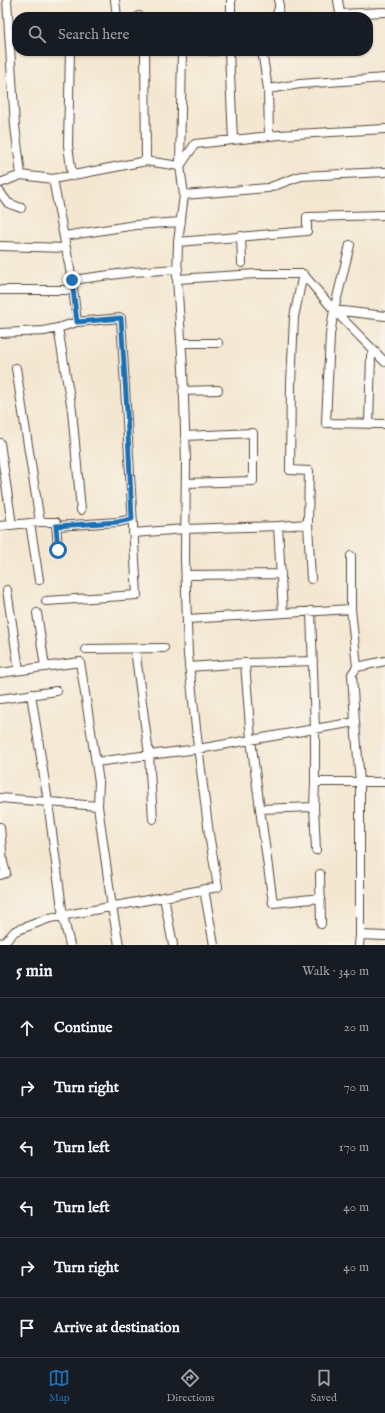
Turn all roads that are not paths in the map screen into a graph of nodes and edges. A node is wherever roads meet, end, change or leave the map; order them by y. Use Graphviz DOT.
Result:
graph roads {
  1 [pos="7,0"];
  2 [pos="115,0"];
  3 [pos="231,0"];
  4 [pos="279,0"];
  5 [pos="338,0"];
  6 [pos="116,12"];
  7 [pos="231,12"];
  8 [pos="278,12"];
  9 [pos="340,12"];
  10 [pos="373,12"];
  11 [pos="384,12"];
  12 [pos="0,26"];
  13 [pos="9,27"];
  14 [pos="70,56"];
  15 [pos="145,56"];
  16 [pos="182,56"];
  17 [pos="230,56"];
  18 [pos="263,56"];
  19 [pos="385,78"];
  20 [pos="268,89"];
  21 [pos="385,129"];
  22 [pos="269,136"];
  23 [pos="233,140"];
  24 [pos="146,161"];
  25 [pos="180,166"];
  26 [pos="385,172"];
  27 [pos="21,174"];
  28 [pos="72,176"];
  29 [pos="53,179"];
  30 [pos="0,183"];
  31 [pos="0,192"];
  32 [pos="184,195"];
  33 [pos="21,208"];
  34 [pos="385,215"];
  35 [pos="181,222"];
  36 [pos="64,236"];
  37 [pos="241,236"];
  38 [pos="178,242"];
  39 [pos="350,245"];
  40 [pos="0,246"];
  41 [pos="66,248"];
  42 [pos="242,263"];
  43 [pos="178,269"];
  44 [pos="303,274"];
  45 [pos="177,279"];
  46 [pos="72,280"];
  47 [pos="0,290"];
  48 [pos="73,290"];
  49 [pos="334,310"];
  50 [pos="385,316"];
  51 [pos="77,322"];
  52 [pos="58,328"];
  53 [pos="0,333"];
  54 [pos="181,343"];
  55 [pos="218,343"];
  56 [pos="371,356"];
  57 [pos="385,362"];
  58 [pos="16,368"];
  59 [pos="218,390"];
  60 [pos="183,391"];
  61 [pos="369,424"];
  62 [pos="385,424"];
  63 [pos="185,436"];
  64 [pos="0,443"];
  65 [pos="186,483"];
  66 [pos="81,510"];
  67 [pos="132,519"];
  68 [pos="30,522"];
  69 [pos="40,522"];
  70 [pos="308,524"];
  71 [pos="12,525"];
  72 [pos="0,526"];
  73 [pos="56,526"];
  74 [pos="278,526"];
  75 [pos="186,529"];
  76 [pos="133,533"];
  77 [pos="58,550"];
  78 [pos="351,556"];
  79 [pos="186,574"];
  80 [pos="281,574"];
  81 [pos="311,579"];
  82 [pos="39,580"];
  83 [pos="7,590"];
  84 [pos="46,601"];
  85 [pos="351,609"];
  86 [pos="311,611"];
  87 [pos="37,613"];
  88 [pos="283,613"];
  89 [pos="187,619"];
  90 [pos="135,648"];
  91 [pos="164,648"];
  92 [pos="86,649"];
  93 [pos="313,661"];
  94 [pos="385,662"];
  95 [pos="245,663"];
  96 [pos="45,667"];
  97 [pos="189,667"];
  98 [pos="357,667"];
  99 [pos="19,670"];
  100 [pos="0,673"];
  101 [pos="57,691"];
  102 [pos="31,694"];
  103 [pos="0,699"];
  104 [pos="355,722"];
  105 [pos="315,729"];
  106 [pos="251,740"];
  107 [pos="198,749"];
  108 [pos="148,755"];
  109 [pos="96,762"];
  110 [pos="315,782"];
  111 [pos="360,782"];
  112 [pos="385,782"];
  113 [pos="0,798"];
  114 [pos="48,802"];
  115 [pos="98,806"];
  116 [pos="314,807"];
  117 [pos="260,808"];
  118 [pos="153,819"];
  119 [pos="0,827"];
  120 [pos="316,850"];
  121 [pos="320,874"];
  122 [pos="0,875"];
  123 [pos="204,890"];
  124 [pos="164,897"];
  125 [pos="321,898"];
  126 [pos="112,907"];
  127 [pos="63,916"];
  128 [pos="321,924"];
  129 [pos="360,935"];
  130 [pos="385,936"];
  131 [pos="0,943"];
  132 [pos="70,945"];
  133 [pos="119,945"];
  134 [pos="173,945"];
  135 [pos="214,945"];
  136 [pos="359,945"];
  1 -- 13 [label="street"];
  2 -- 6 [label="street"];
  3 -- 7 [label="street"];
  4 -- 8 [label="street"];
  5 -- 9 [label="street"];
  10 -- 11 [label="street"];
  12 -- 13 [label="street"];
  13 -- 27 [label="street"];
  14 -- 28 [label="street"];
  15 -- 24 [label="street"];
  16 -- 25 [label="street"];
  17 -- 23 [label="street"];
  18 -- 20 [label="street"];
  19 -- 20 [label="street"];
  20 -- 22 [label="street"];
  21 -- 22 [label="street"];
  22 -- 23 [label="street"];
  23 -- 25 [label="street"];
  24 -- 25 [label="street"];
  24 -- 28 [label="street"];
  25 -- 32 [label="street"];
  26 -- 32 [label="street"];
  27 -- 29 [label="street"];
  27 -- 30 [label="street"];
  28 -- 29 [label="street"];
  29 -- 36 [label="street"];
  31 -- 33 [label="street"];
  32 -- 35 [label="street"];
  34 -- 37 [label="street"];
  35 -- 36 [label="street"];
  35 -- 38 [label="street"];
  36 -- 41 [label="street"];
  37 -- 38 [label="street"];
  37 -- 42 [label="street"];
  38 -- 43 [label="street"];
  39 -- 49 [label="street"];
  40 -- 41 [label="street"];
  41 -- 46 [label="street"];
  43 -- 45 [label="street"];
  43 -- 46 [label="street"];
  44 -- 45 [label="street"];
  44 -- 49 [label="street"];
  44 -- 70 [label="street"];
  45 -- 54 [label="street"];
  46 -- 48 [label="street"];
  47 -- 48 [label="street"];
  48 -- 51 [label="street"];
  49 -- 50 [label="street"];
  49 -- 57 [label="street"];
  49 -- 61 [label="street"];
  51 -- 52 [label="street"];
  51 -- 67 [label="street"];
  52 -- 53 [label="street"];
  52 -- 66 [label="street"];
  54 -- 55 [label="street"];
  54 -- 60 [label="street"];
  56 -- 61 [label="street"];
  58 -- 69 [label="street"];
  59 -- 60 [label="street"];
  60 -- 63 [label="street"];
  61 -- 62 [label="street"];
  63 -- 65 [label="street"];
  63 -- 65 [label="street"];
  64 -- 71 [label="street"];
  65 -- 75 [label="street"];
  67 -- 73 [label="street"];
  67 -- 76 [label="street"];
  68 -- 69 [label="street"];
  68 -- 71 [label="street"];
  68 -- 82 [label="street"];
  69 -- 73 [label="street"];
  70 -- 74 [label="street"];
  70 -- 81 [label="street"];
  71 -- 72 [label="street"];
  73 -- 77 [label="street"];
  74 -- 75 [label="street"];
  74 -- 80 [label="street"];
  75 -- 76 [label="street"];
  75 -- 79 [label="street"];
  76 -- 84 [label="street"];
  78 -- 85 [label="street"];
  79 -- 80 [label="street"];
  79 -- 89 [label="street"];
  80 -- 88 [label="street"];
  83 -- 99 [label="street"];
  85 -- 86 [label="street"];
  85 -- 98 [label="street"];
  86 -- 88 [label="street"];
  86 -- 93 [label="street"];
  87 -- 96 [label="street"];
  88 -- 89 [label="street"];
  89 -- 97 [label="street"];
  90 -- 91 [label="street"];
  90 -- 92 [label="street"];
  90 -- 108 [label="street"];
  93 -- 95 [label="street"];
  93 -- 105 [label="street"];
  94 -- 98 [label="street"];
  95 -- 97 [label="street"];
  95 -- 106 [label="street"];
  96 -- 99 [label="street"];
  96 -- 109 [label="street"];
  97 -- 107 [label="street"];
  98 -- 104 [label="street"];
  99 -- 100 [label="street"];
  101 -- 102 [label="street"];
  102 -- 103 [label="street"];
  102 -- 114 [label="street"];
  104 -- 105 [label="street"];
  104 -- 111 [label="street"];
  105 -- 106 [label="street"];
  105 -- 110 [label="street"];
  106 -- 107 [label="street"];
  106 -- 117 [label="street"];
  107 -- 108 [label="street"];
  107 -- 123 [label="street"];
  108 -- 109 [label="street"];
  108 -- 118 [label="street"];
  109 -- 115 [label="street"];
  110 -- 111 [label="street"];
  110 -- 116 [label="street"];
  111 -- 112 [label="street"];
  111 -- 129 [label="street"];
  113 -- 114 [label="street"];
  114 -- 115 [label="street"];
  114 -- 127 [label="street"];
  115 -- 126 [label="street"];
  116 -- 117 [label="street"];
  116 -- 120 [label="street"];
  117 -- 125 [label="street"];
  119 -- 122 [label="street"];
  121 -- 125 [label="street"];
  123 -- 124 [label="street"];
  123 -- 135 [label="street"];
  124 -- 126 [label="street"];
  124 -- 134 [label="street"];
  125 -- 128 [label="street"];
  126 -- 127 [label="street"];
  126 -- 133 [label="street"];
  127 -- 131 [label="street"];
  127 -- 132 [label="street"];
  129 -- 130 [label="street"];
  129 -- 136 [label="street"];
}
